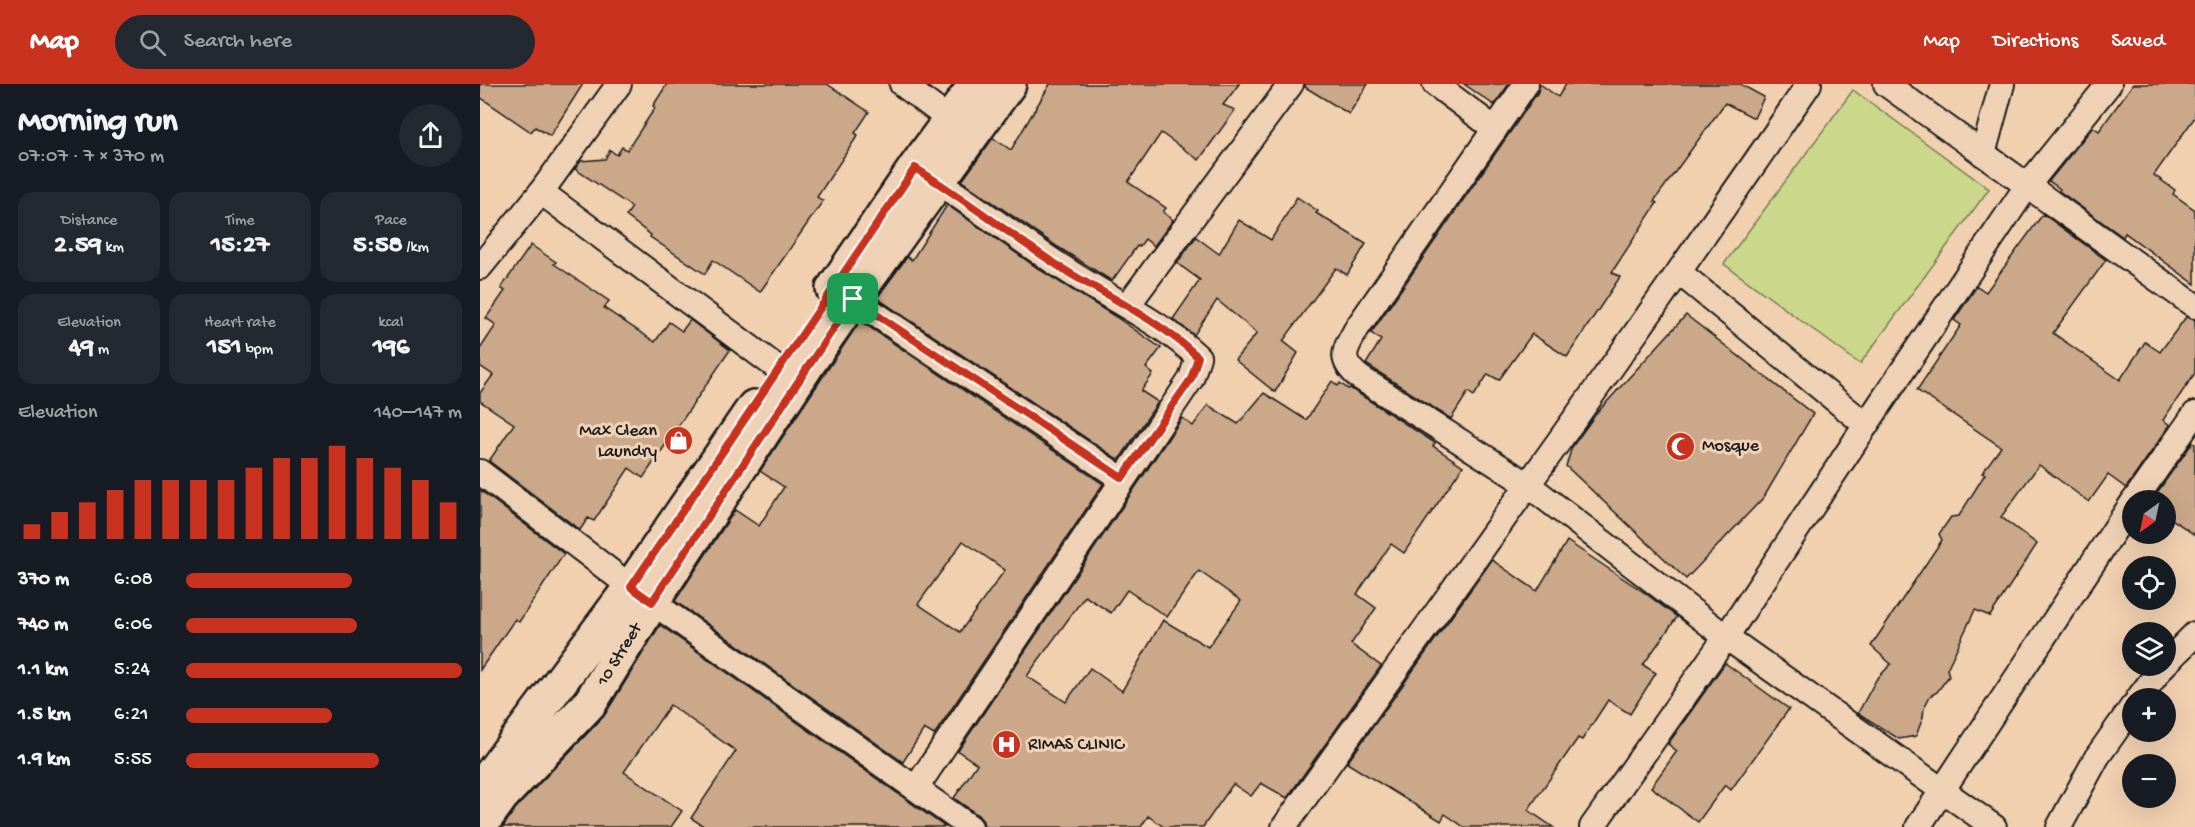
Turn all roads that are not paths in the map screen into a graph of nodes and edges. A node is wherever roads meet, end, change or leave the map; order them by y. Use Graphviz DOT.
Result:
graph roads {
  1 [pos="618,84"];
  2 [pos="902,84"];
  3 [pos="976,84"];
  4 [pos="1009,84"];
  5 [pos="1291,84"];
  6 [pos="1435,84"];
  7 [pos="1526,84"];
  8 [pos="1809,84"];
  9 [pos="1886,84"];
  10 [pos="2002,84"];
  11 [pos="2109,84"];
  12 [pos="950,120"];
  13 [pos="1495,129"];
  14 [pos="1983,154"];
  15 [pos="926,175"];
  16 [pos="2027,186"];
  17 [pos="541,192"];
  18 [pos="480,267"];
  19 [pos="1680,273"];
  20 [pos="853,299"];
  21 [pos="1128,305"];
  22 [pos="2195,306"];
  23 [pos="779,369"];
  24 [pos="2195,414"];
  25 [pos="1866,425"];
  26 [pos="480,472"];
  27 [pos="1122,478"];
  28 [pos="1527,484"];
  29 [pos="2141,490"];
  30 [pos="2122,519"];
  31 [pos="641,595"];
  32 [pos="2195,634"];
  33 [pos="1726,638"];
  34 [pos="2176,652"];
  35 [pos="2122,722"];
  36 [pos="916,788"];
  37 [pos="480,789"];
  38 [pos="1944,791"];
  39 [pos="480,826"];
  40 [pos="970,827"];
  41 [pos="1284,827"];
  42 [pos="1592,827"];
  43 [pos="1918,827"];
  44 [pos="1994,827"];
  45 [pos="2060,827"];
  1 -- 17 [label="street"];
  2 -- 12 [label="street"];
  3 -- 12 [label="main road, 10 Street"];
  4 -- 15 [label="main road, 10 Street"];
  5 -- 21 [label="street"];
  6 -- 13 [label="street"];
  7 -- 13 [label="street"];
  8 -- 19 [label="street"];
  9 -- 14 [label="street"];
  10 -- 14 [label="street"];
  11 -- 16 [label="street"];
  12 -- 15 [label="main road, 10 Street"];
  13 -- 28 [label="street"];
  14 -- 16 [label="street"];
  15 -- 20 [label="main road, 10 Street"];
  15 -- 21 [label="street"];
  15 -- 23 [label="main road, 10 Street"];
  16 -- 22 [label="street"];
  16 -- 25 [label="street"];
  17 -- 18 [label="street"];
  17 -- 23 [label="street"];
  19 -- 25 [label="street"];
  19 -- 28 [label="street"];
  20 -- 27 [label="street"];
  20 -- 31 [label="main road, 10 Street"];
  21 -- 27 [label="street"];
  23 -- 31 [label="main road, 10 Street"];
  24 -- 29 [label="street"];
  25 -- 33 [label="street"];
  26 -- 31 [label="street"];
  27 -- 36 [label="street"];
  28 -- 33 [label="street"];
  28 -- 41 [label="street"];
  30 -- 38 [label="street"];
  31 -- 36 [label="street"];
  31 -- 37 [label="main road, 10 Street"];
  31 -- 39 [label="main road, 10 Street"];
  32 -- 34 [label="street"];
  33 -- 38 [label="street"];
  33 -- 42 [label="street"];
  35 -- 45 [label="street"];
  36 -- 40 [label="street"];
  38 -- 43 [label="street"];
  38 -- 44 [label="street"];
}
